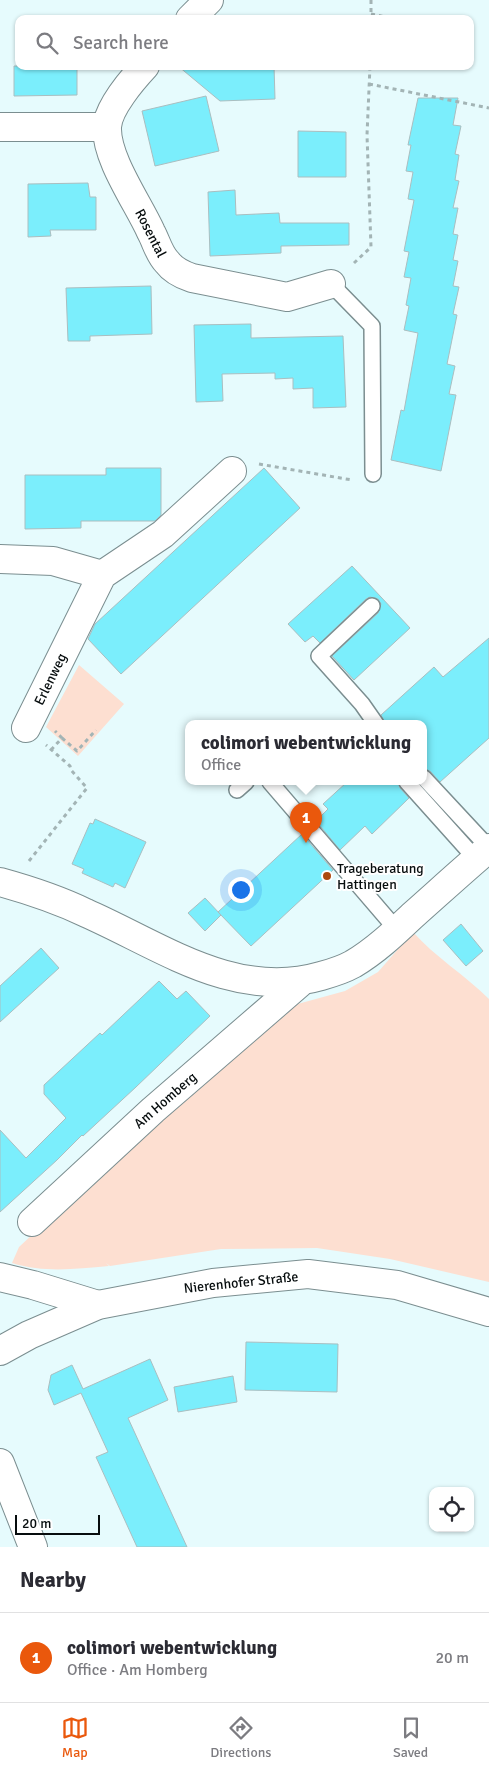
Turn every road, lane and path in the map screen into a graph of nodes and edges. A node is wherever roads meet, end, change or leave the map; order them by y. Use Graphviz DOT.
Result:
graph roads {
  1 [pos="208,0"];
  2 [pos="371,0"];
  3 [pos="371,14"];
  4 [pos="194,15"];
  5 [pos="376,15"];
  6 [pos="141,70"];
  7 [pos="370,70"];
  8 [pos="369,84"];
  9 [pos="489,108"];
  10 [pos="107,126"];
  11 [pos="0,127"];
  12 [pos="354,263"];
  13 [pos="330,284"];
  14 [pos="232,471"];
  15 [pos="373,474"];
  16 [pos="355,480"];
  17 [pos="0,559"];
  18 [pos="102,575"];
  19 [pos="372,606"];
  20 [pos="373,720"];
  21 [pos="26,728"];
  22 [pos="96,730"];
  23 [pos="51,750"];
  24 [pos="427,782"];
  25 [pos="273,785"];
  26 [pos="410,785"];
  27 [pos="485,852"];
  28 [pos="9,884"];
  29 [pos="398,930"];
  30 [pos="301,982"];
  31 [pos="32,1222"];
  32 [pos="0,1278"];
  33 [pos="98,1305"];
  34 [pos="489,1312"];
  35 [pos="0,1351"];
  36 [pos="0,1463"];
  37 [pos="0,1514"];
  38 [pos="30,1541"];
  1 -- 4 [label="street"];
  2 -- 3 [label="path"];
  3 -- 5 [label="path"];
  6 -- 10 [label="street"];
  7 -- 8 [label="path"];
  8 -- 9 [label="path"];
  8 -- 12 [label="path"];
  10 -- 11 [label="street"];
  10 -- 13 [label="street, Rosental"];
  13 -- 15 [label="lane"];
  14 -- 16 [label="path"];
  14 -- 18 [label="street"];
  17 -- 18 [label="street"];
  18 -- 21 [label="street, Erlenweg"];
  19 -- 20 [label="lane"];
  21 -- 23 [label="path"];
  22 -- 23 [label="path"];
  23 -- 28 [label="path"];
  24 -- 27 [label="lane"];
  25 -- 29 [label="lane"];
  26 -- 27 [label="lane"];
  27 -- 29 [label="street, Am Homberg"];
  28 -- 30 [label="street, Am Homberg"];
  29 -- 30 [label="street, Am Homberg"];
  30 -- 31 [label="street, Am Homberg"];
  32 -- 33 [label="street"];
  33 -- 34 [label="street, Nierenhofer Straße"];
  33 -- 35 [label="street, Nierenhofer Straße"];
  36 -- 38 [label="street"];
  37 -- 38 [label="street"];
}
